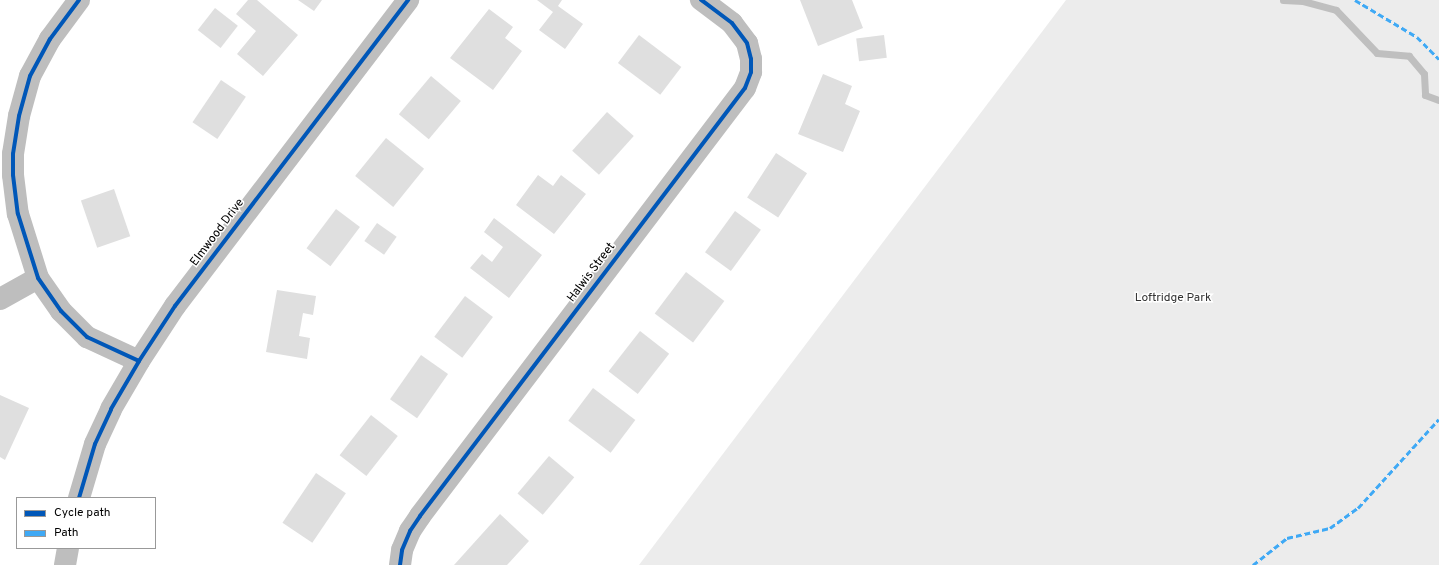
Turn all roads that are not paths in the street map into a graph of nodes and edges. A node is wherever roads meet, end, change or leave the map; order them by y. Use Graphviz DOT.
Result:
graph roads {
  1 [pos="79,0"];
  2 [pos="408,0"];
  3 [pos="701,0"];
  4 [pos="38,278"];
  5 [pos="0,299"];
  6 [pos="139,361"];
  7 [pos="79,497"];
  8 [pos="68,549"];
  9 [pos="65,565"];
  10 [pos="400,565"];
  1 -- 4 [label="street"];
  2 -- 6 [label="street, Elmwood Drive"];
  3 -- 10 [label="street, Halwis Street"];
  4 -- 5 [label="street"];
  4 -- 6 [label="street"];
  6 -- 7 [label="street, Elmwood Drive"];
  8 -- 9 [label="street"];
}
